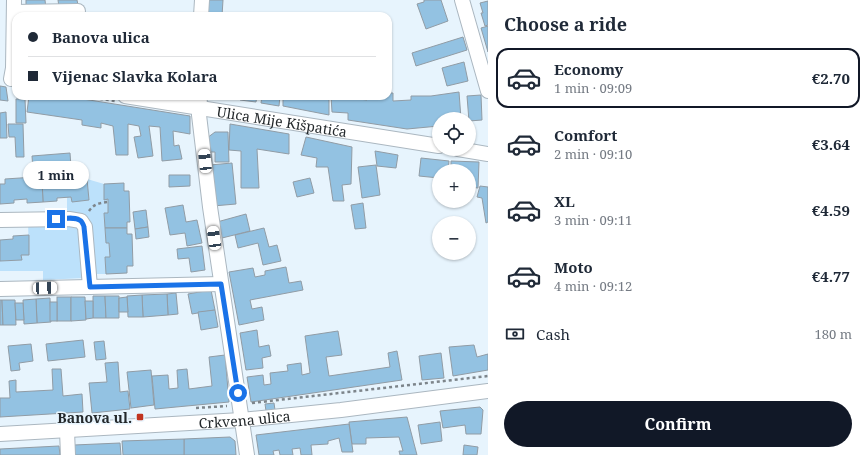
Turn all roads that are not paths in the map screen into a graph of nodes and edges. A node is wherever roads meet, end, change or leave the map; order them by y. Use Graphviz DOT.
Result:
graph roads {
  1 [pos="202,0"];
  2 [pos="462,0"];
  3 [pos="14,6"];
  4 [pos="78,11"];
  5 [pos="201,12"];
  6 [pos="12,35"];
  7 [pos="9,78"];
  8 [pos="488,91"];
  9 [pos="175,100"];
  10 [pos="200,102"];
  11 [pos="432,145"];
  12 [pos="476,152"];
  13 [pos="488,154"];
  14 [pos="0,220"];
  15 [pos="221,284"];
  16 [pos="90,287"];
  17 [pos="0,289"];
  18 [pos="488,391"];
  19 [pos="241,420"];
  20 [pos="67,431"];
  21 [pos="0,434"];
  22 [pos="68,455"];
  23 [pos="248,455"];
  1 -- 5 [label="street"];
  2 -- 8 [label="street"];
  3 -- 4 [label="street"];
  6 -- 7 [label="street"];
  9 -- 10 [label="street, Ulica Mije Kišpatića"];
  10 -- 11 [label="street, Ulica Mije Kišpatića"];
  10 -- 15 [label="street"];
  12 -- 13 [label="street"];
  14 -- 16 [label="street"];
  15 -- 16 [label="street"];
  15 -- 19 [label="street"];
  16 -- 17 [label="street"];
  18 -- 19 [label="street, Crkvena ulica"];
  19 -- 20 [label="street, Crkvena ulica"];
  19 -- 23 [label="street"];
  20 -- 21 [label="street, Crkvena ulica"];
  20 -- 22 [label="street"];
}
